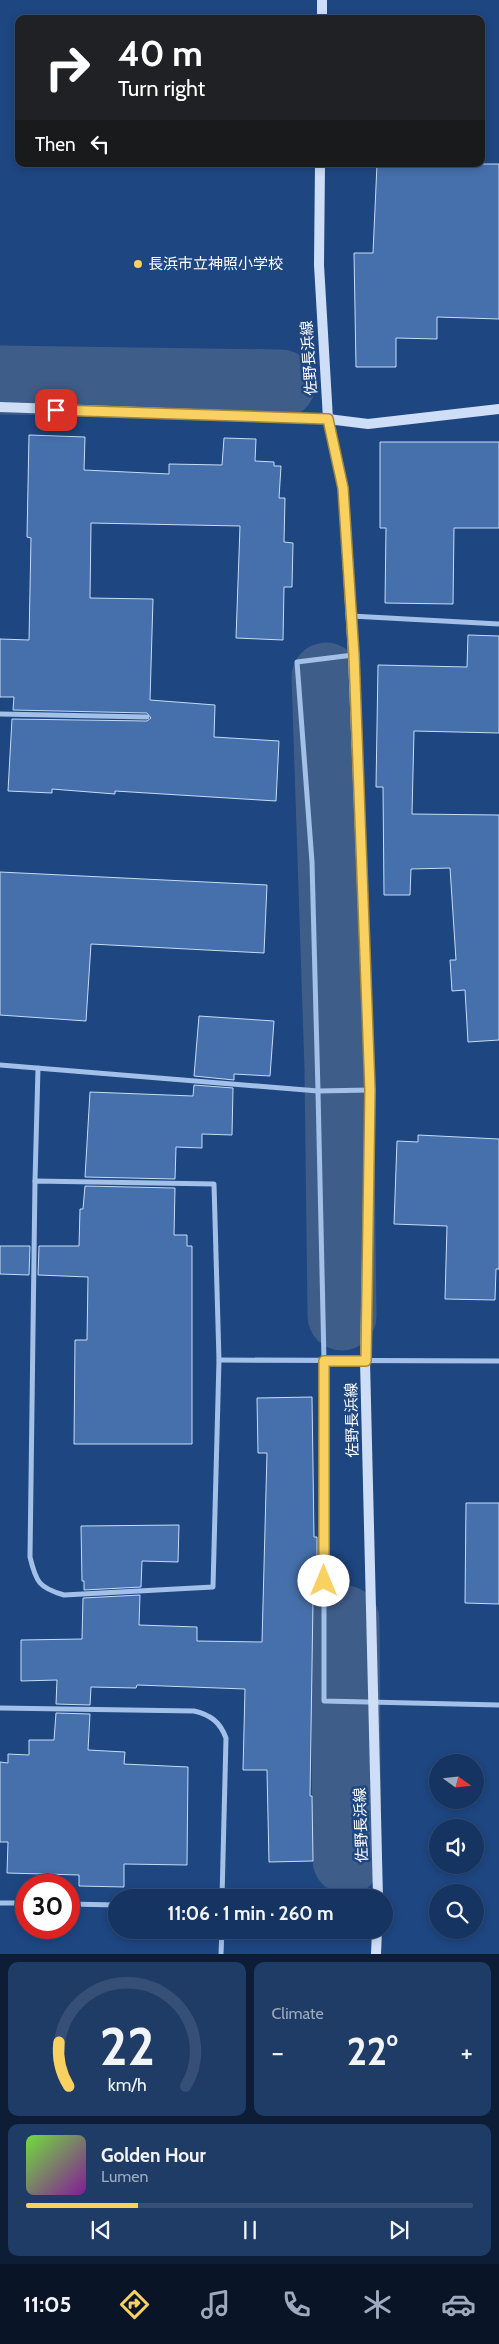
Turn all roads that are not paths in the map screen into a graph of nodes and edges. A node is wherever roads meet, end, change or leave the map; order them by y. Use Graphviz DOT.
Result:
graph roads {
  1 [pos="322,0"];
  2 [pos="322,15"];
  3 [pos="320,167"];
  4 [pos="0,407"];
  5 [pos="499,409"];
  6 [pos="328,419"];
  7 [pos="351,616"];
  8 [pos="499,624"];
  9 [pos="354,655"];
  10 [pos="0,714"];
  11 [pos="147,717"];
  12 [pos="0,1065"];
  13 [pos="38,1068"];
  14 [pos="370,1090"];
  15 [pos="318,1091"];
  16 [pos="35,1181"];
  17 [pos="219,1360"];
  18 [pos="324,1361"];
  19 [pos="366,1361"];
  20 [pos="499,1361"];
  21 [pos="372,1701"];
  22 [pos="499,1705"];
  23 [pos="0,1708"];
  24 [pos="222,1889"];
  25 [pos="378,1889"];
  26 [pos="0,1903"];
  27 [pos="15,1903"];
  28 [pos="80,1904"];
  29 [pos="108,1905"];
  30 [pos="222,1939"];
  31 [pos="377,1939"];
  32 [pos="221,1954"];
  33 [pos="376,1954"];
  1 -- 2 [label="main road"];
  3 -- 6 [label="main road, 佐野長浜線"];
  4 -- 6 [label="main road"];
  5 -- 6 [label="main road"];
  6 -- 7 [label="main road, 佐野長浜線"];
  7 -- 8 [label="street"];
  7 -- 9 [label="main road, 佐野長浜線"];
  9 -- 14 [label="main road, 佐野長浜線"];
  9 -- 15 [label="street"];
  10 -- 11 [label="street"];
  12 -- 13 [label="street"];
  13 -- 15 [label="street"];
  13 -- 16 [label="street"];
  14 -- 15 [label="street"];
  14 -- 19 [label="main road, 佐野長浜線"];
  15 -- 18 [label="street"];
  16 -- 17 [label="street"];
  16 -- 17 [label="street"];
  17 -- 18 [label="street"];
  18 -- 19 [label="street"];
  18 -- 21 [label="street"];
  19 -- 20 [label="street"];
  19 -- 21 [label="main road, 佐野長浜線"];
  21 -- 22 [label="street"];
  21 -- 25 [label="main road, 佐野長浜線"];
  23 -- 24 [label="street"];
  26 -- 27 [label="street"];
  28 -- 29 [label="street"];
  30 -- 32 [label="street"];
  31 -- 33 [label="main road"];
}
